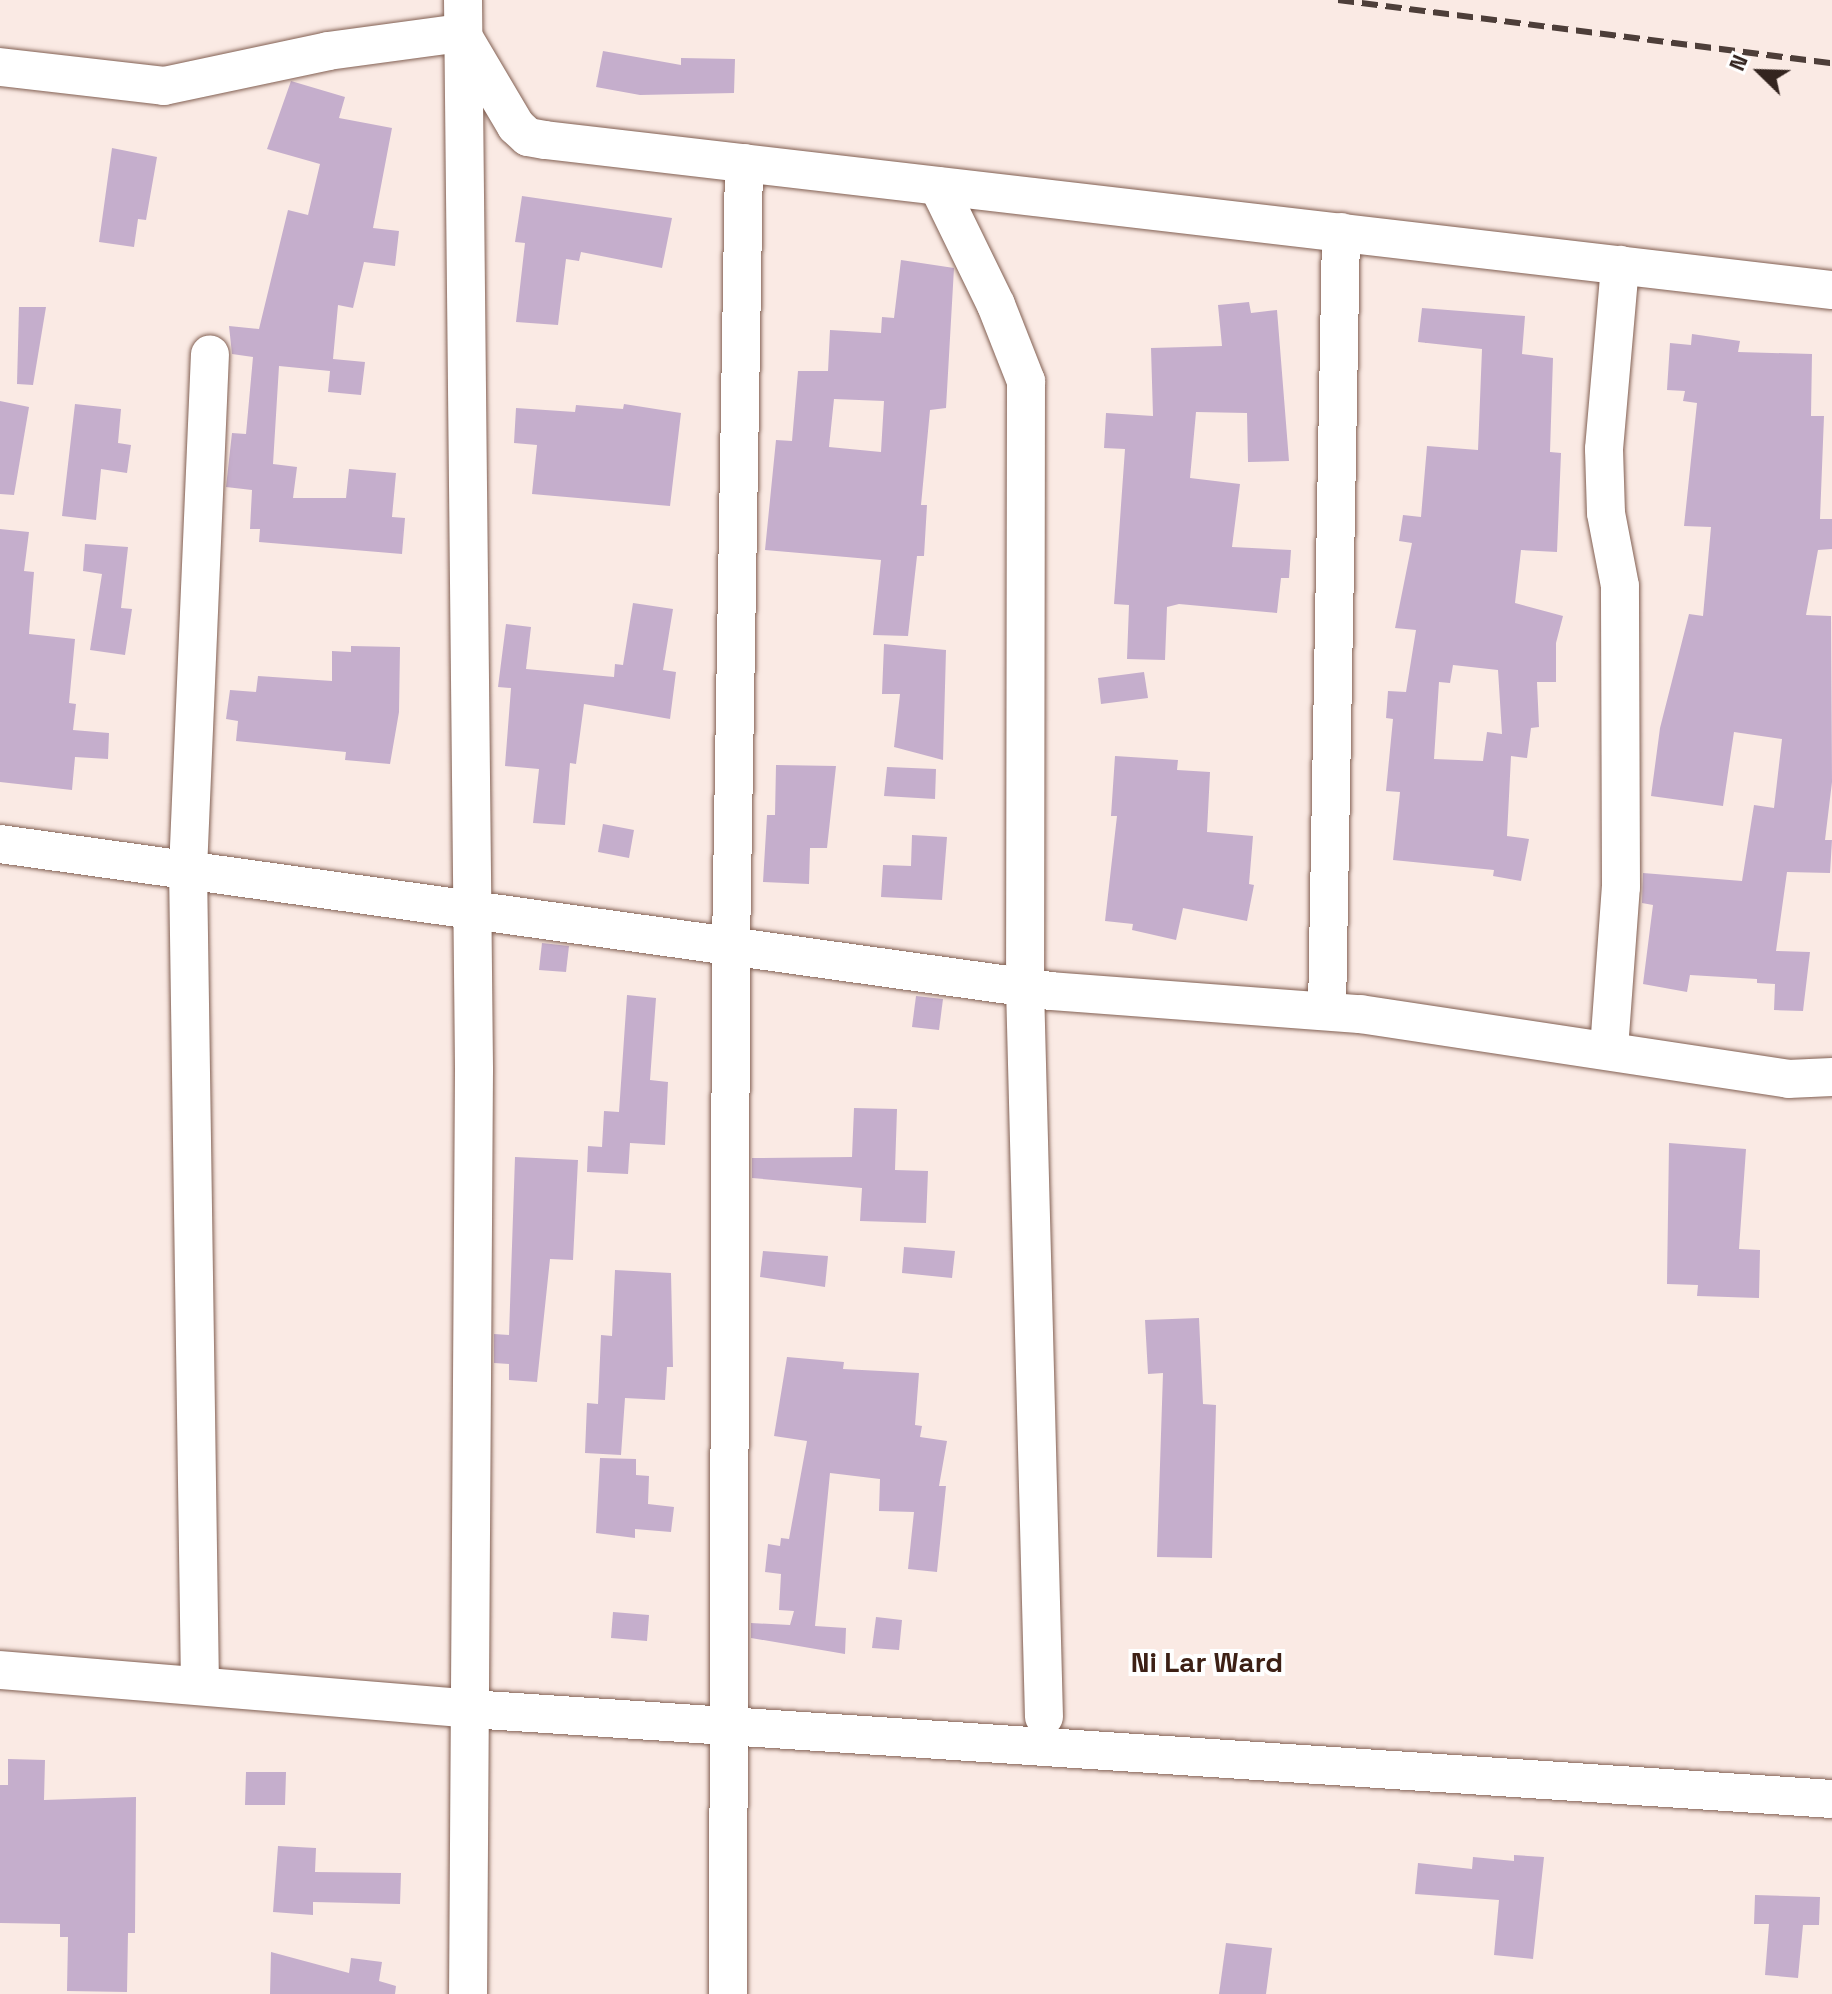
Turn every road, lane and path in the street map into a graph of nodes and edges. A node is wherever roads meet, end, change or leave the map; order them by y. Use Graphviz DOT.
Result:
graph roads {
  1 [pos="462,17"];
  2 [pos="0,67"];
  3 [pos="744,163"];
  4 [pos="938,186"];
  5 [pos="1341,232"];
  6 [pos="1620,265"];
  7 [pos="1832,290"];
  8 [pos="210,354"];
  9 [pos="0,844"];
  10 [pos="188,870"];
  11 [pos="472,909"];
  12 [pos="731,946"];
  13 [pos="1025,987"];
  14 [pos="1327,1011"];
  15 [pos="1609,1049"];
  16 [pos="1832,1077"];
  17 [pos="0,1670"];
  18 [pos="200,1686"];
  19 [pos="470,1709"];
  20 [pos="1044,1717"];
  21 [pos="729,1726"];
  22 [pos="1832,1799"];
  23 [pos="468,1994"];
  24 [pos="728,1994"];
  1 -- 2 [label="street"];
  1 -- 3 [label="street"];
  1 -- 11 [label="street"];
  3 -- 4 [label="street"];
  3 -- 12 [label="street"];
  4 -- 5 [label="street"];
  4 -- 13 [label="street"];
  5 -- 6 [label="street"];
  5 -- 14 [label="street"];
  6 -- 7 [label="street"];
  6 -- 15 [label="street"];
  8 -- 10 [label="street"];
  9 -- 10 [label="street"];
  10 -- 11 [label="street"];
  10 -- 18 [label="street"];
  11 -- 12 [label="street"];
  11 -- 19 [label="street"];
  12 -- 13 [label="street"];
  12 -- 21 [label="street"];
  13 -- 14 [label="street"];
  13 -- 20 [label="street"];
  14 -- 15 [label="street"];
  15 -- 16 [label="street"];
  17 -- 18 [label="street"];
  18 -- 19 [label="street"];
  19 -- 21 [label="street"];
  19 -- 23 [label="street"];
  21 -- 22 [label="street"];
  21 -- 24 [label="street"];
}
